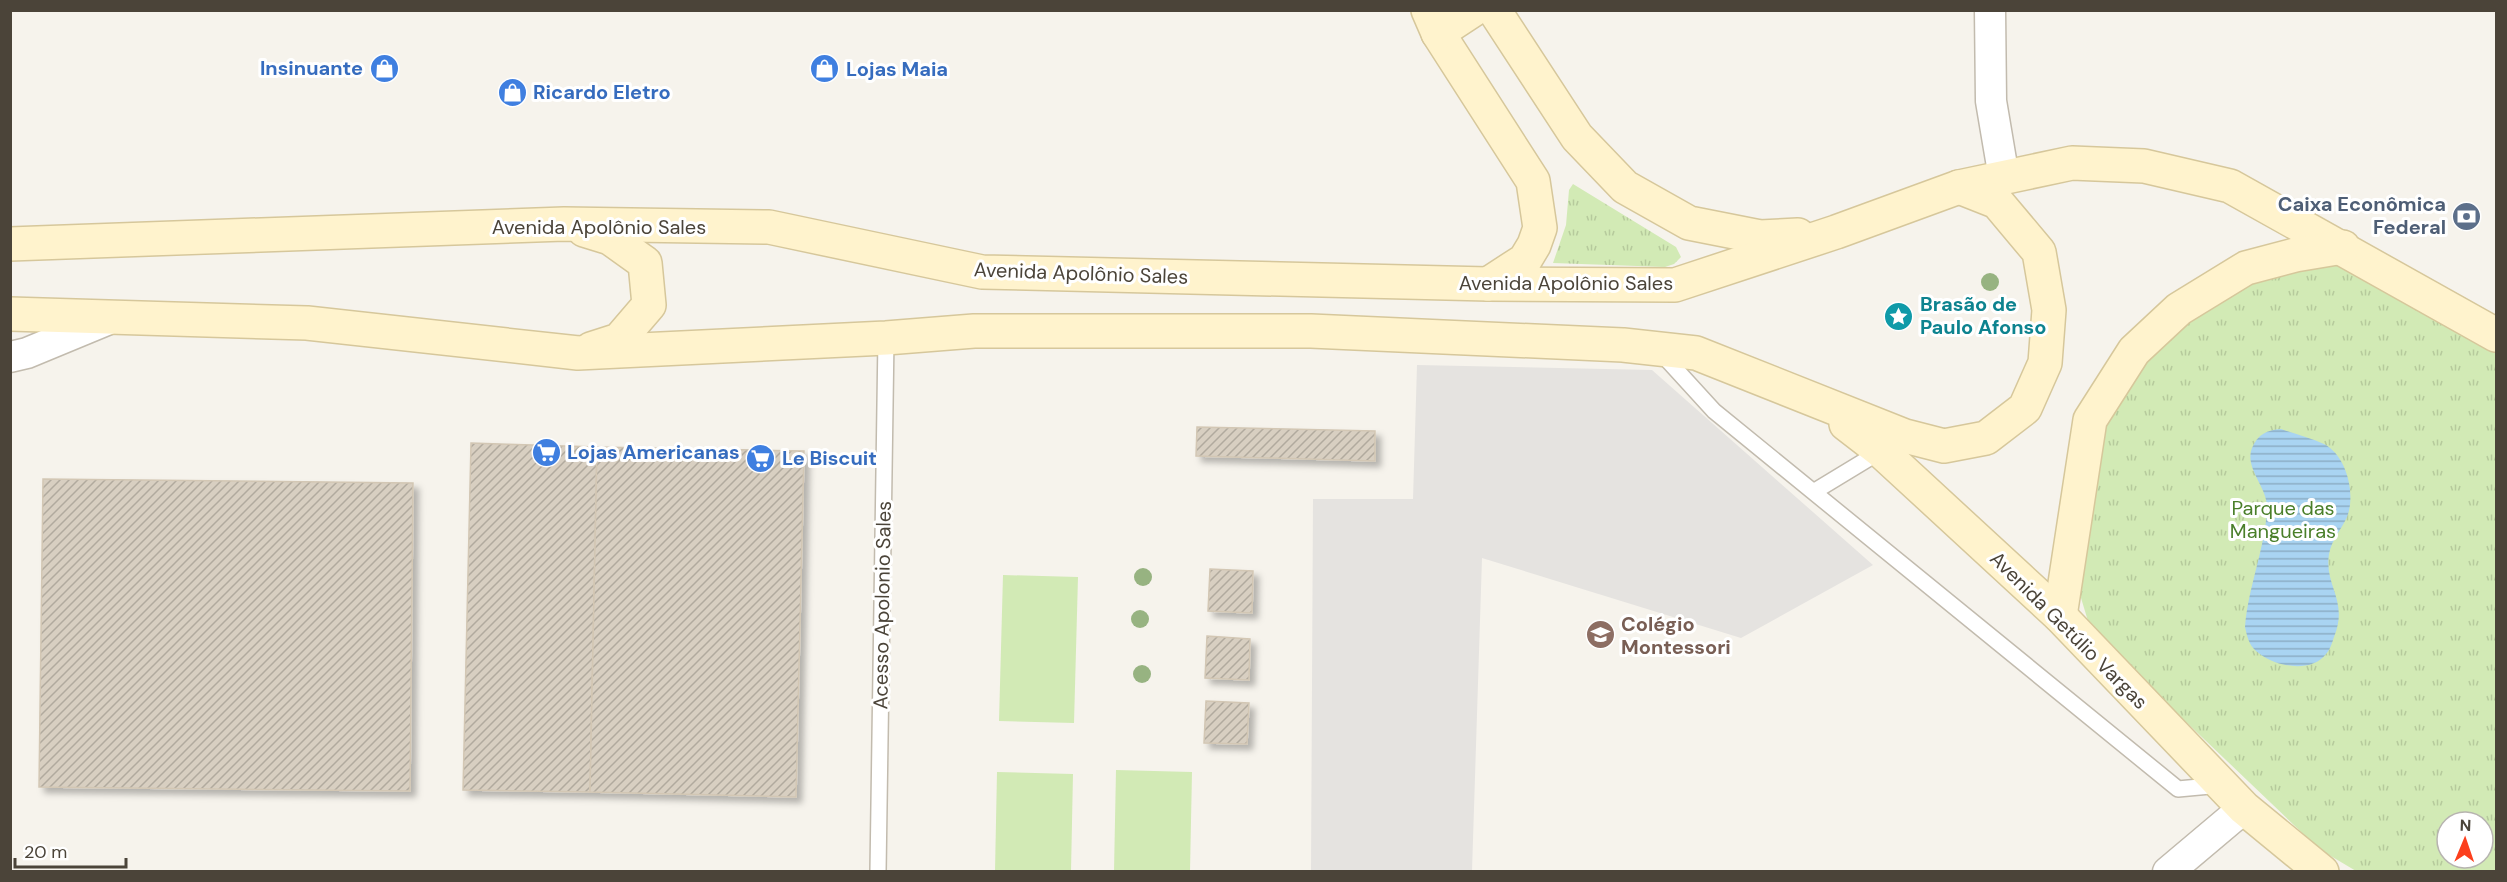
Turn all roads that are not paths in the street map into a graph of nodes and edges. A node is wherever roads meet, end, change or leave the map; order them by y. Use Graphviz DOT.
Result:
graph roads {
  1 [pos="1473,10"];
  2 [pos="1494,10"];
  3 [pos="1990,10"];
  4 [pos="1433,22"];
  5 [pos="2004,178"];
  6 [pos="1959,187"];
  7 [pos="564,224"];
  8 [pos="1836,232"];
  9 [pos="16,241"];
  10 [pos="2343,247"];
  11 [pos="1488,284"];
  12 [pos="10,314"];
  13 [pos="116,316"];
  14 [pos="2496,335"];
  15 [pos="886,338"];
  16 [pos="1657,348"];
  17 [pos="578,353"];
  18 [pos="10,357"];
  19 [pos="1809,396"];
  20 [pos="1881,451"];
  21 [pos="1815,491"];
  22 [pos="2060,616"];
  23 [pos="2222,785"];
  24 [pos="2244,808"];
  25 [pos="878,872"];
  26 [pos="2168,872"];
  27 [pos="2322,872"];
  1 -- 4 [label="street"];
  2 -- 8 [label="street"];
  3 -- 5 [label="street"];
  4 -- 11 [label="street"];
  5 -- 6 [label="street, Avenida Apolônio Sales"];
  5 -- 10 [label="street, Avenida Apolônio Sales"];
  6 -- 8 [label="street, Avenida Apolônio Sales"];
  6 -- 19 [label="street"];
  7 -- 9 [label="street, Avenida Apolônio Sales"];
  7 -- 11 [label="street, Avenida Apolônio Sales"];
  7 -- 17 [label="street"];
  8 -- 11 [label="street, Avenida Apolônio Sales"];
  10 -- 14 [label="street, Avenida Apolônio Sales"];
  10 -- 22 [label="street"];
  12 -- 13 [label="street"];
  13 -- 17 [label="street"];
  13 -- 18 [label="street"];
  15 -- 16 [label="street"];
  15 -- 17 [label="street"];
  15 -- 25 [label="lane, Acesso Apolonio Sales"];
  16 -- 19 [label="street"];
  16 -- 21 [label="lane"];
  19 -- 20 [label="street, Avenida Getúlio Vargas"];
  20 -- 21 [label="lane"];
  20 -- 22 [label="street, Avenida Getúlio Vargas"];
  21 -- 23 [label="lane"];
  22 -- 23 [label="street, Avenida Getúlio Vargas"];
  23 -- 24 [label="street, Avenida Getúlio Vargas"];
  24 -- 26 [label="street"];
  24 -- 27 [label="street, Avenida Getúlio Vargas"];
}
